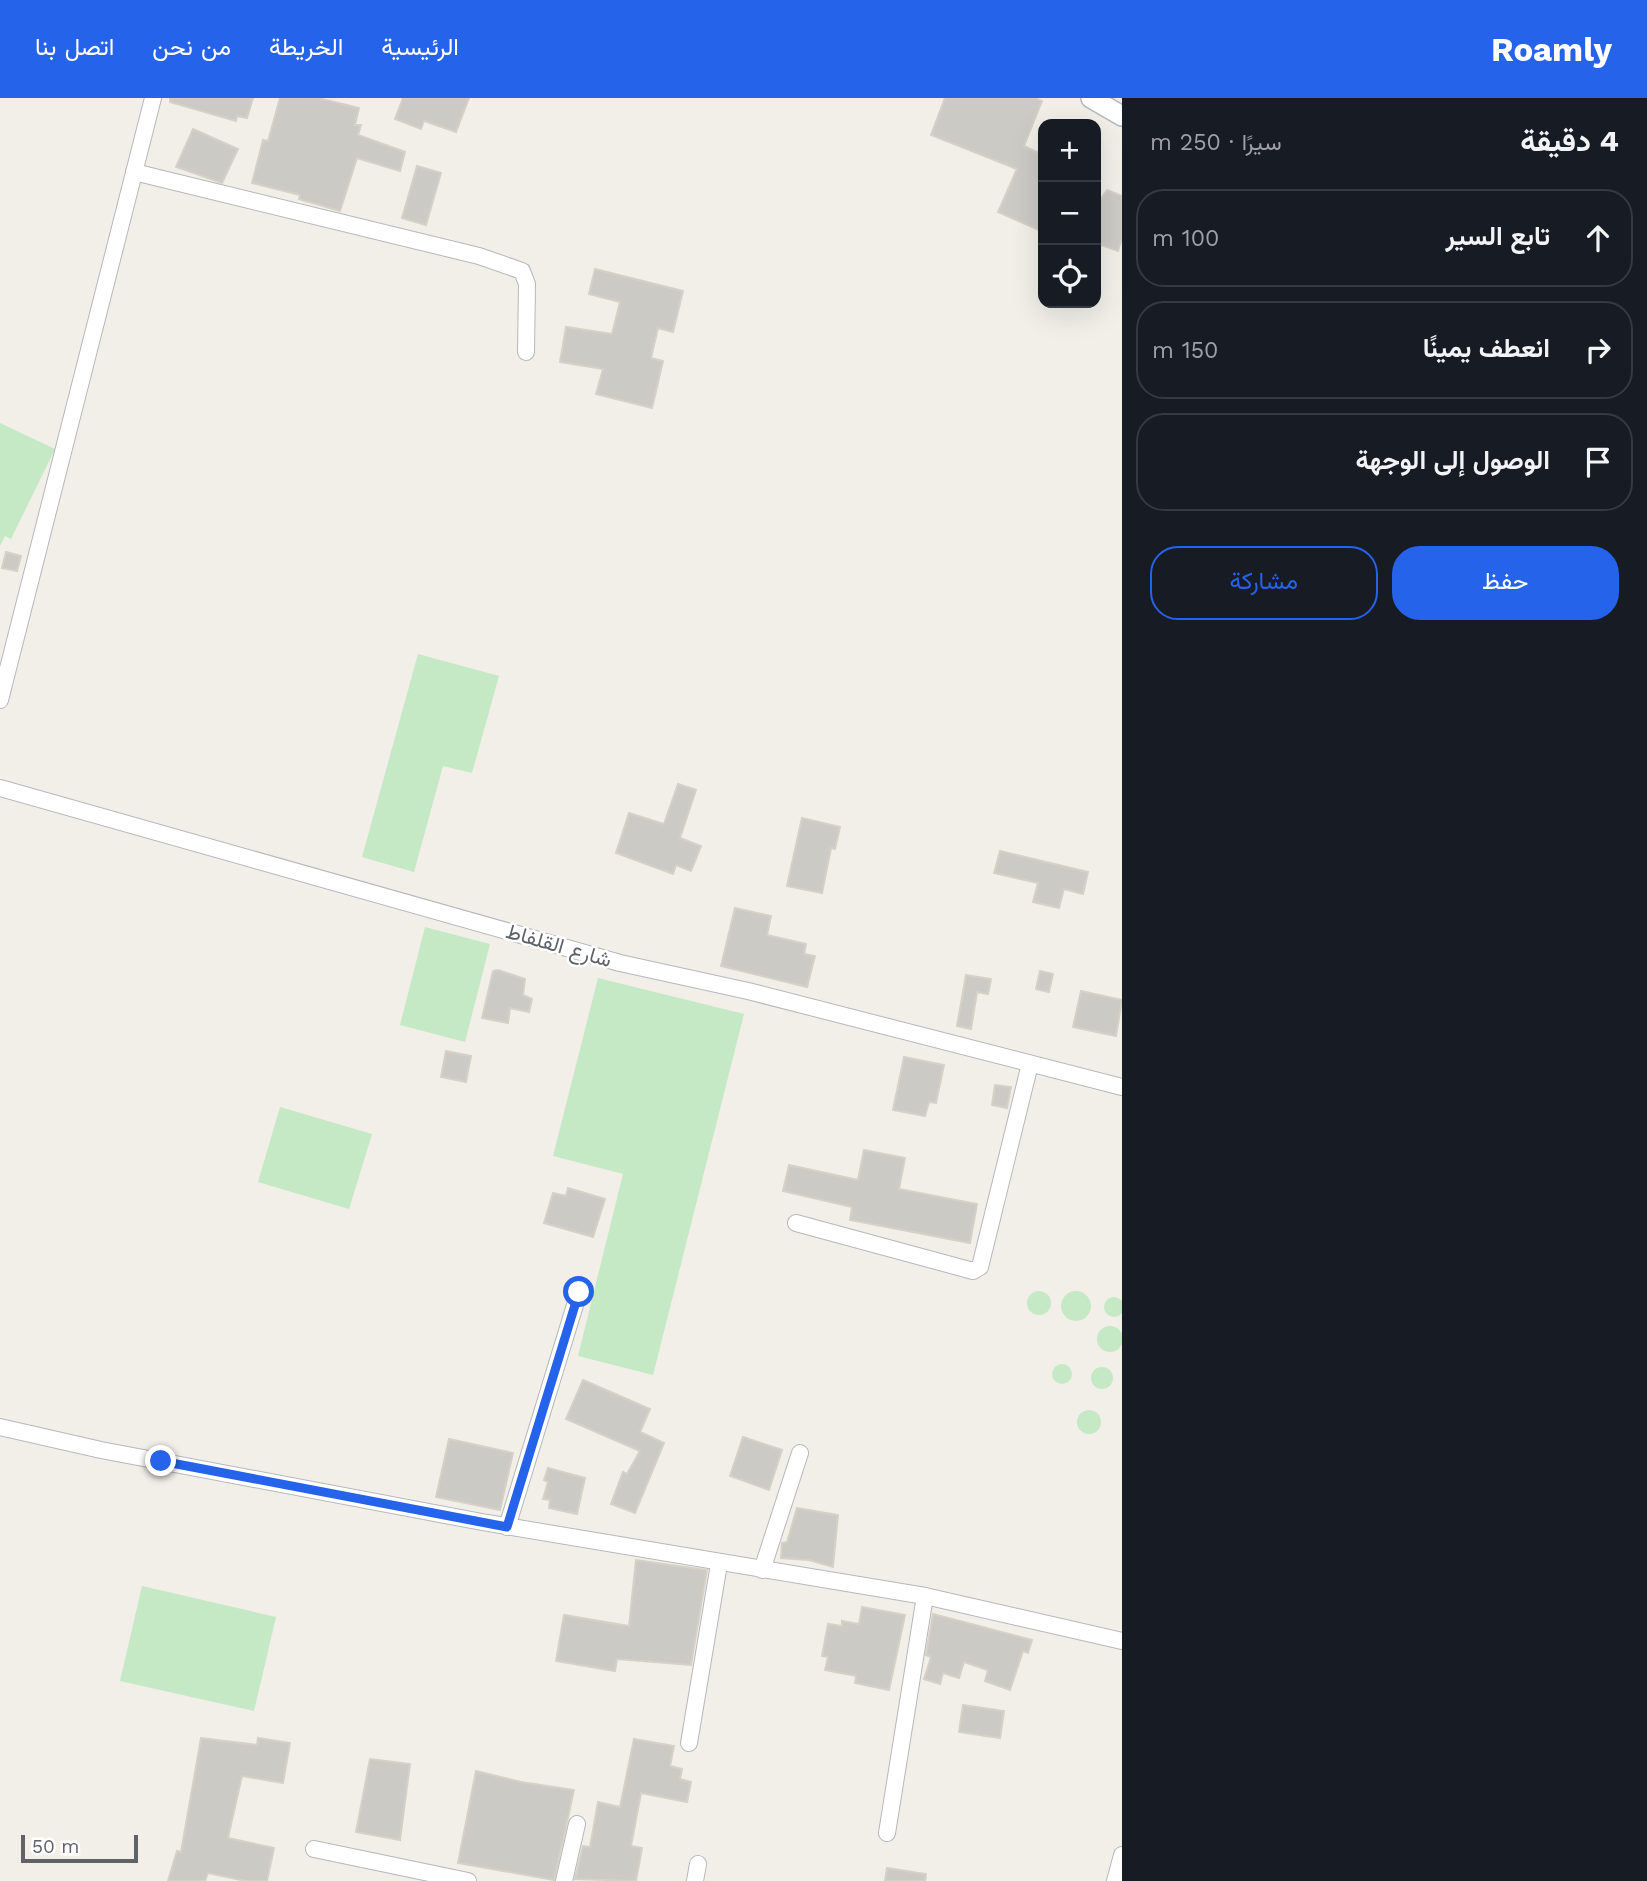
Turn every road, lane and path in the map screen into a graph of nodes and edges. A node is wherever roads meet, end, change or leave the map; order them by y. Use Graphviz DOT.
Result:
graph roads {
  1 [pos="153,98"];
  2 [pos="1091,98"];
  3 [pos="1122,116"];
  4 [pos="134,172"];
  5 [pos="526,352"];
  6 [pos="0,700"];
  7 [pos="0,788"];
  8 [pos="1030,1064"];
  9 [pos="1122,1087"];
  10 [pos="796,1223"];
  11 [pos="579,1292"];
  12 [pos="0,1427"];
  13 [pos="800,1453"];
  14 [pos="507,1527"];
  15 [pos="719,1564"];
  16 [pos="762,1570"];
  17 [pos="925,1596"];
  18 [pos="1122,1641"];
  19 [pos="688,1743"];
  20 [pos="577,1824"];
  21 [pos="887,1833"];
  22 [pos="314,1849"];
  23 [pos="1122,1855"];
  24 [pos="698,1864"];
  25 [pos="468,1881"];
  26 [pos="564,1881"];
  27 [pos="695,1881"];
  28 [pos="1115,1881"];
  1 -- 4 [label="street"];
  2 -- 3 [label="street"];
  4 -- 5 [label="street"];
  4 -- 6 [label="street"];
  7 -- 8 [label="street, شارع القلفاط"];
  8 -- 9 [label="street, شارع القلفاط"];
  8 -- 10 [label="street"];
  11 -- 14 [label="street"];
  12 -- 14 [label="street"];
  13 -- 16 [label="street"];
  14 -- 15 [label="street"];
  15 -- 16 [label="street"];
  15 -- 19 [label="street"];
  16 -- 17 [label="street"];
  17 -- 18 [label="street"];
  17 -- 21 [label="street"];
  20 -- 26 [label="street"];
  22 -- 25 [label="street"];
  23 -- 28 [label="street"];
  24 -- 27 [label="street"];
}
